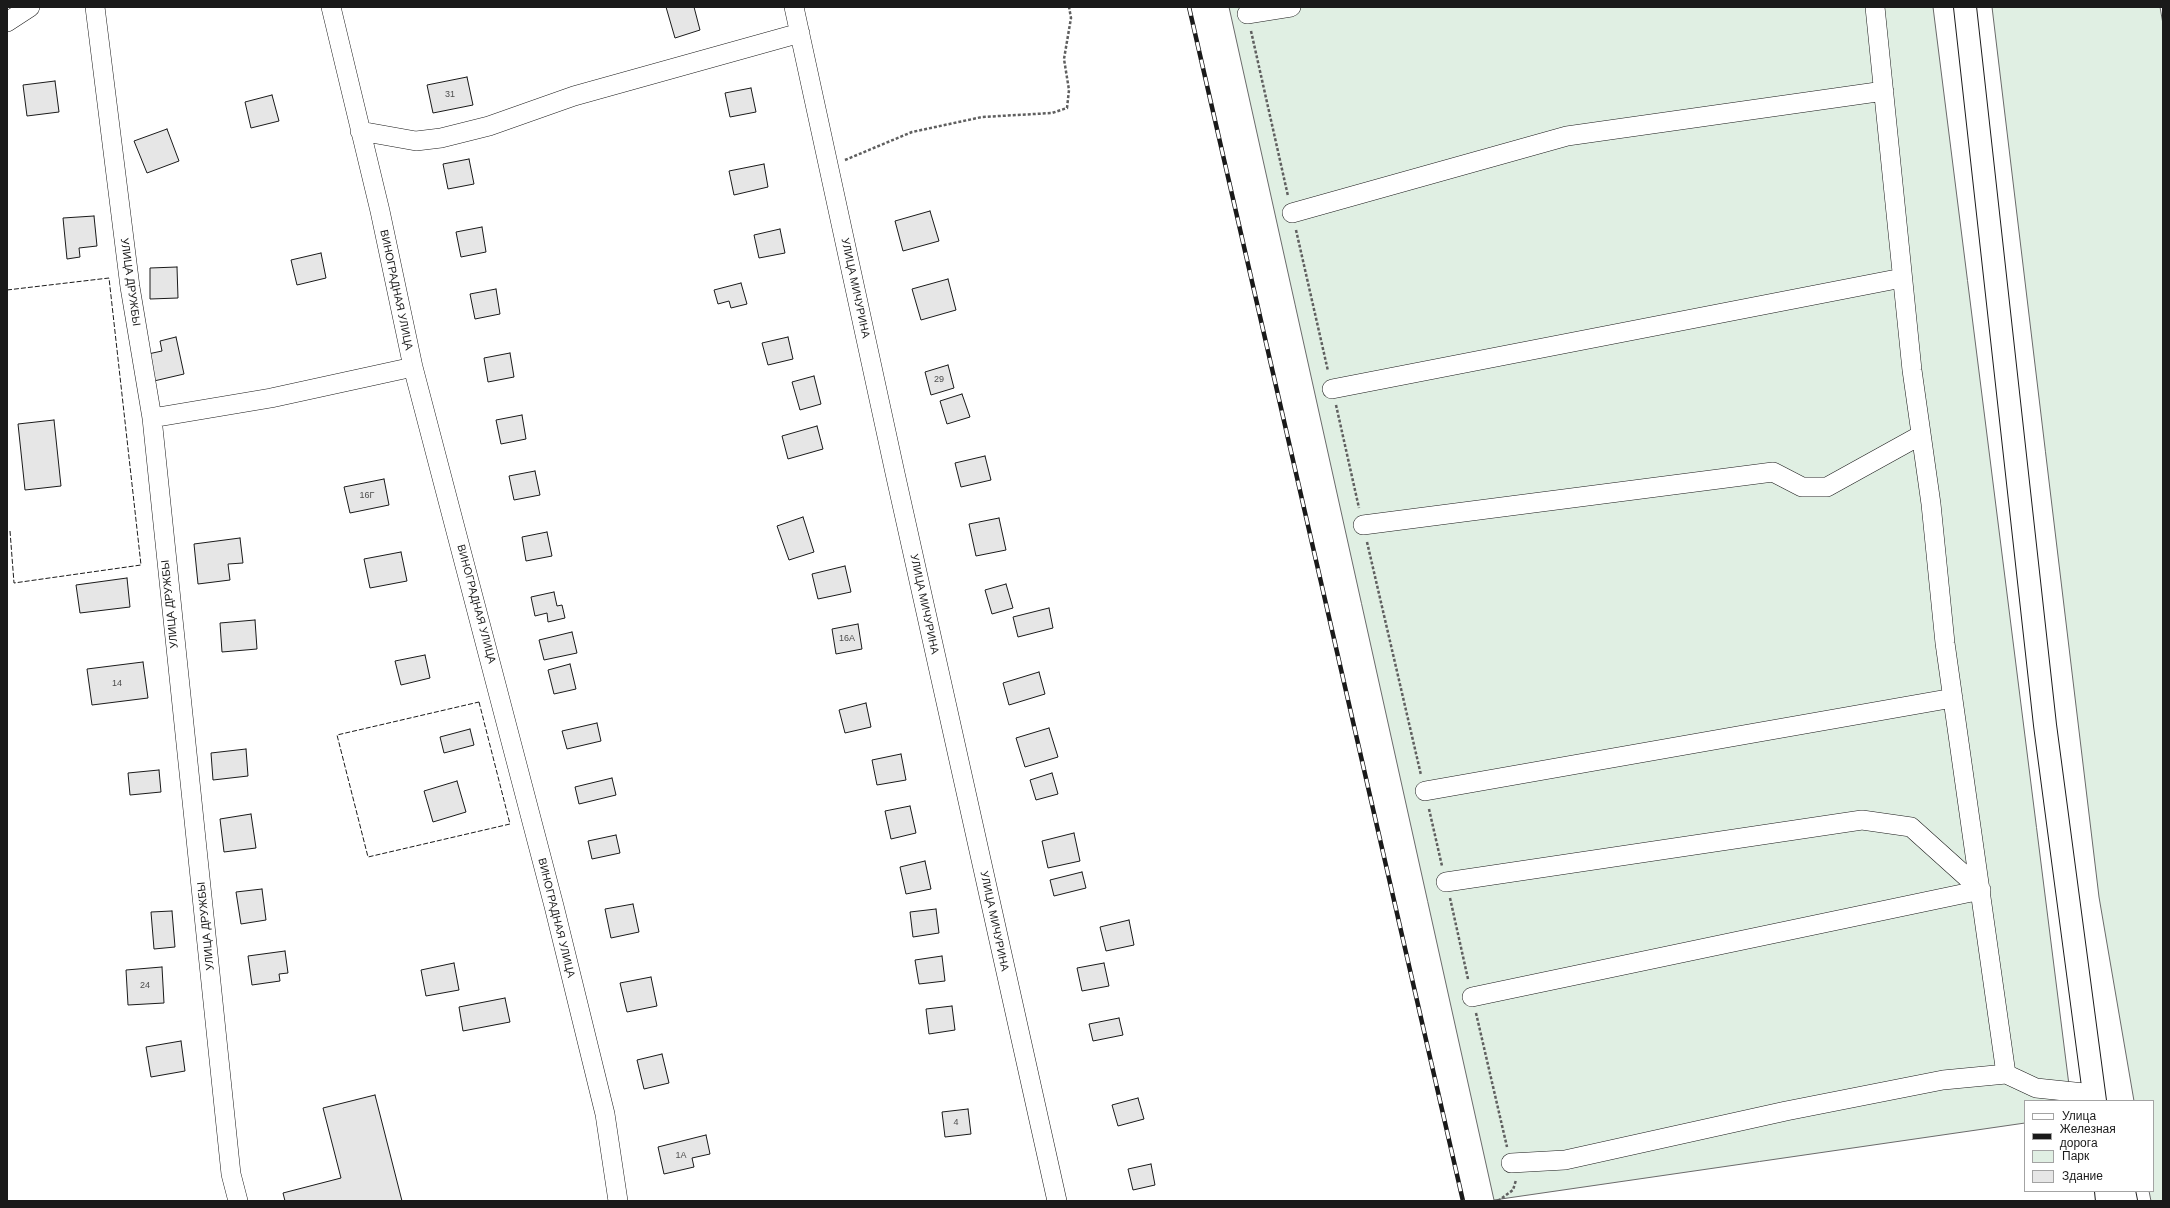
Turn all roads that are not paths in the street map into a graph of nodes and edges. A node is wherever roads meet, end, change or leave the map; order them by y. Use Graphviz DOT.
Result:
graph roads {
  1 [pos="30,7"];
  2 [pos="95,7"];
  3 [pos="331,7"];
  4 [pos="794,7"];
  5 [pos="1291,7"];
  6 [pos="1875,7"];
  7 [pos="1966,7"];
  8 [pos="1247,14"];
  9 [pos="7,22"];
  10 [pos="800,33"];
  11 [pos="1884,91"];
  12 [pos="360,131"];
  13 [pos="1292,213"];
  14 [pos="1902,278"];
  15 [pos="413,367"];
  16 [pos="1332,389"];
  17 [pos="152,418"];
  18 [pos="1921,435"];
  19 [pos="1363,525"];
  20 [pos="1953,698"];
  21 [pos="1425,791"];
  22 [pos="1446,882"];
  23 [pos="1981,890"];
  24 [pos="1472,997"];
  25 [pos="2006,1074"];
  26 [pos="2095,1098"];
  27 [pos="1511,1163"];
  28 [pos="238,1201"];
  29 [pos="618,1201"];
  30 [pos="1057,1201"];
  1 -- 9 [label="street"];
  2 -- 17 [label="street, УЛИЦА ДРУЖБЫ"];
  3 -- 12 [label="street, ВИНОГРАДНАЯ УЛИЦА"];
  4 -- 10 [label="street, УЛИЦА МИЧУРИНА"];
  5 -- 8 [label="street"];
  6 -- 11 [label="street"];
  7 -- 26 [label="main road"];
  10 -- 12 [label="street"];
  10 -- 30 [label="street, УЛИЦА МИЧУРИНА"];
  11 -- 13 [label="street"];
  11 -- 14 [label="street"];
  12 -- 15 [label="street, ВИНОГРАДНАЯ УЛИЦА"];
  14 -- 16 [label="street"];
  14 -- 18 [label="street"];
  15 -- 17 [label="street"];
  15 -- 29 [label="street, ВИНОГРАДНАЯ УЛИЦА"];
  17 -- 28 [label="street, УЛИЦА ДРУЖБЫ"];
  18 -- 19 [label="street"];
  18 -- 20 [label="street"];
  20 -- 21 [label="street"];
  20 -- 23 [label="street"];
  22 -- 23 [label="street"];
  23 -- 24 [label="street"];
  23 -- 25 [label="street"];
  25 -- 26 [label="street"];
  25 -- 27 [label="street"];
}
